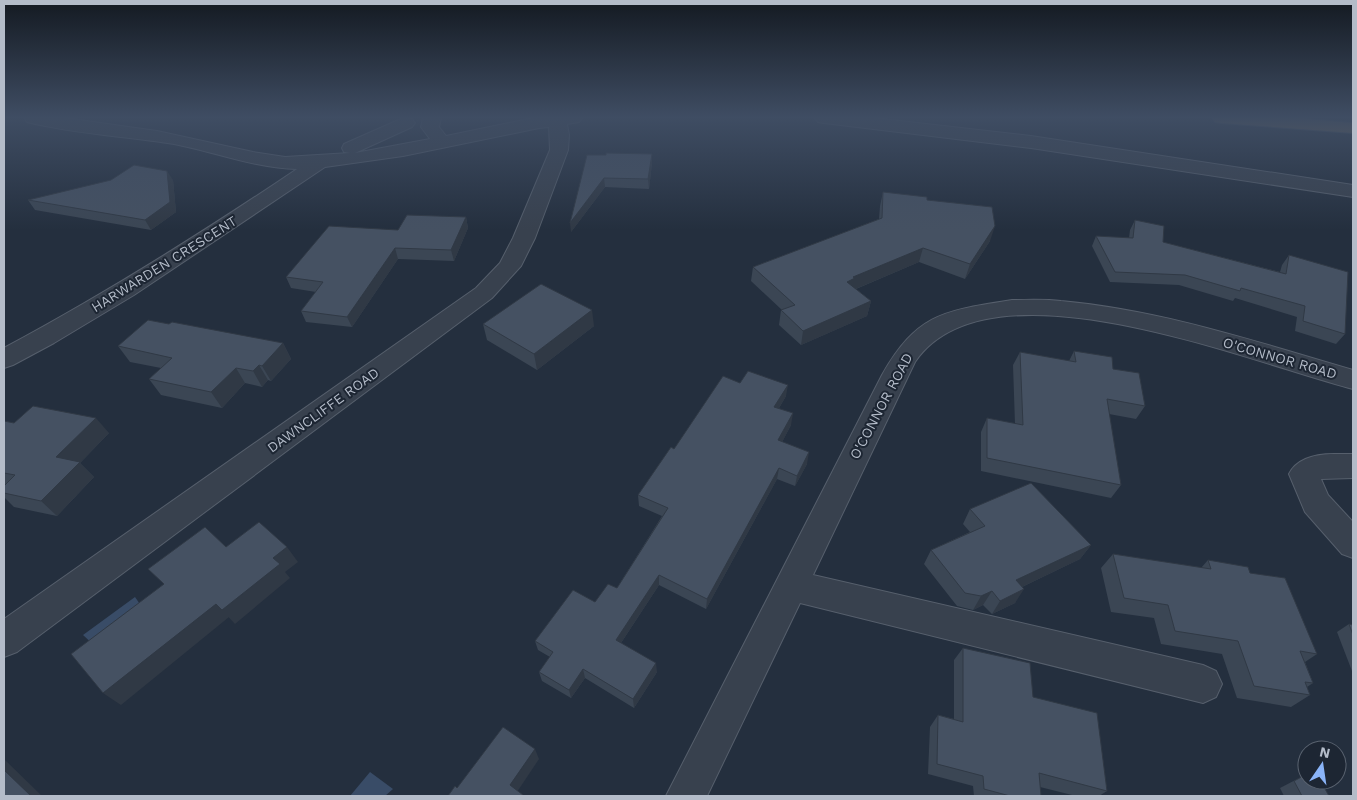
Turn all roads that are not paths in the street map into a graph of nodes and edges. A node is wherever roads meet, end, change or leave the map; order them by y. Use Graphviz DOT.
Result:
graph roads {
  1 [pos="242,155"];
  2 [pos="329,155"];
  3 [pos="362,155"];
  4 [pos="557,155"];
  5 [pos="1119,155"];
  6 [pos="310,162"];
  7 [pos="1353,191"];
  8 [pos="4,359"];
  9 [pos="1353,380"];
  10 [pos="1353,466"];
  11 [pos="1353,544"];
  12 [pos="790,585"];
  13 [pos="4,640"];
  14 [pos="1203,684"];
  15 [pos="686,796"];
  1 -- 6 [label="street"];
  2 -- 6 [label="street"];
  3 -- 6 [label="street"];
  4 -- 13 [label="street, DAWNCLIFFE ROAD"];
  5 -- 7 [label="street"];
  6 -- 8 [label="street, HARWARDEN CRESCENT"];
  9 -- 12 [label="street, O'CONNOR ROAD"];
  10 -- 11 [label="street"];
  12 -- 14 [label="street"];
  12 -- 15 [label="street, O'CONNOR ROAD"];
}
